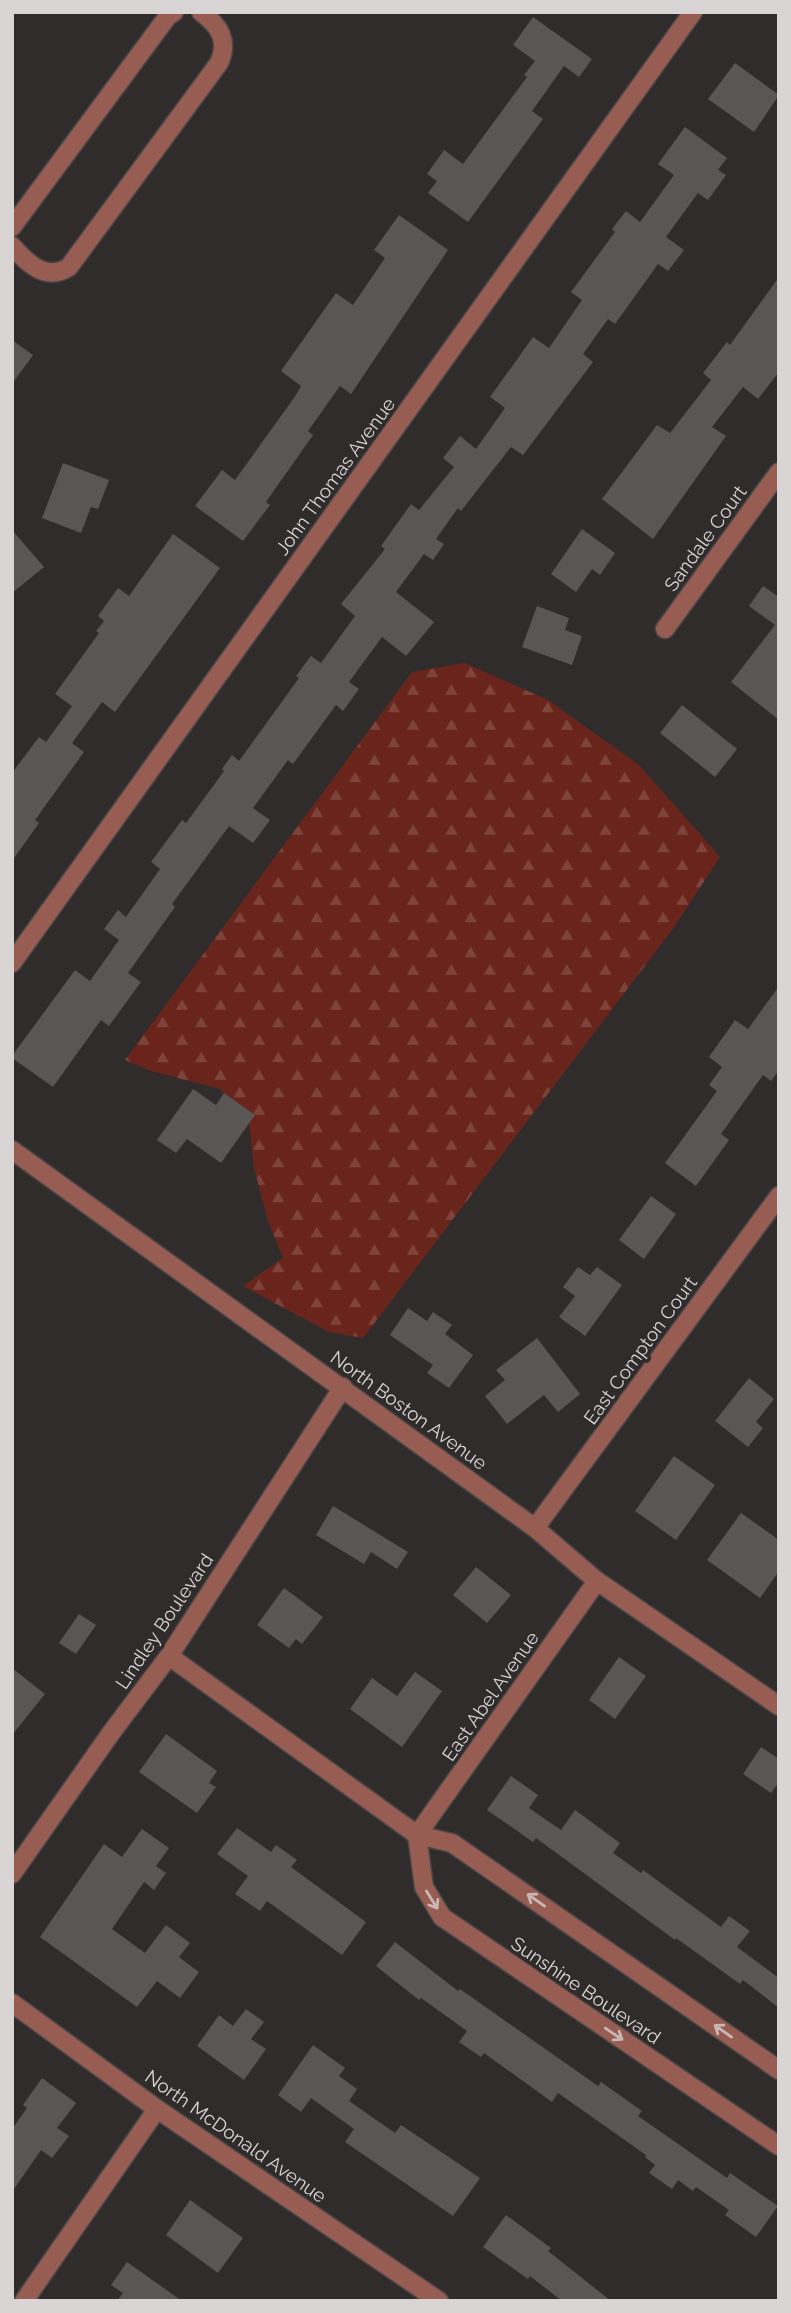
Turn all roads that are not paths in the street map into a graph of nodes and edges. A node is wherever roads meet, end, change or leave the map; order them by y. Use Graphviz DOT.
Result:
graph roads {
  1 [pos="174,12"];
  2 [pos="201,12"];
  3 [pos="693,12"];
  4 [pos="12,227"];
  5 [pos="12,246"];
  6 [pos="779,472"];
  7 [pos="665,629"];
  8 [pos="12,963"];
  9 [pos="16,1159"];
  10 [pos="779,1196"];
  11 [pos="343,1387"];
  12 [pos="536,1528"];
  13 [pos="597,1581"];
  14 [pos="169,1657"];
  15 [pos="779,1706"];
  16 [pos="417,1835"];
  17 [pos="12,1874"];
  18 [pos="12,2003"];
  19 [pos="779,2070"];
  20 [pos="157,2109"];
  21 [pos="779,2146"];
  22 [pos="24,2301"];
  23 [pos="439,2301"];
  1 -- 4 [label="street"];
  2 -- 5 [label="street"];
  3 -- 8 [label="street, John Thomas Avenue"];
  6 -- 7 [label="street, Sandale Court"];
  9 -- 11 [label="street, North Boston Avenue"];
  10 -- 12 [label="street, East Compton Court"];
  11 -- 12 [label="street, North Boston Avenue"];
  11 -- 14 [label="street, Lindley Boulevard"];
  12 -- 13 [label="street, North Boston Avenue"];
  13 -- 15 [label="street, North Boston Avenue"];
  13 -- 16 [label="street, East Abel Avenue"];
  14 -- 16 [label="street"];
  14 -- 17 [label="street, Lindley Boulevard"];
  19 -- 16 [label="street, one-way"];
  16 -- 21 [label="street, Sunshine Boulevard, one-way"];
  18 -- 20 [label="street, North McDonald Avenue"];
  20 -- 22 [label="street"];
  20 -- 23 [label="street, North McDonald Avenue"];
}
